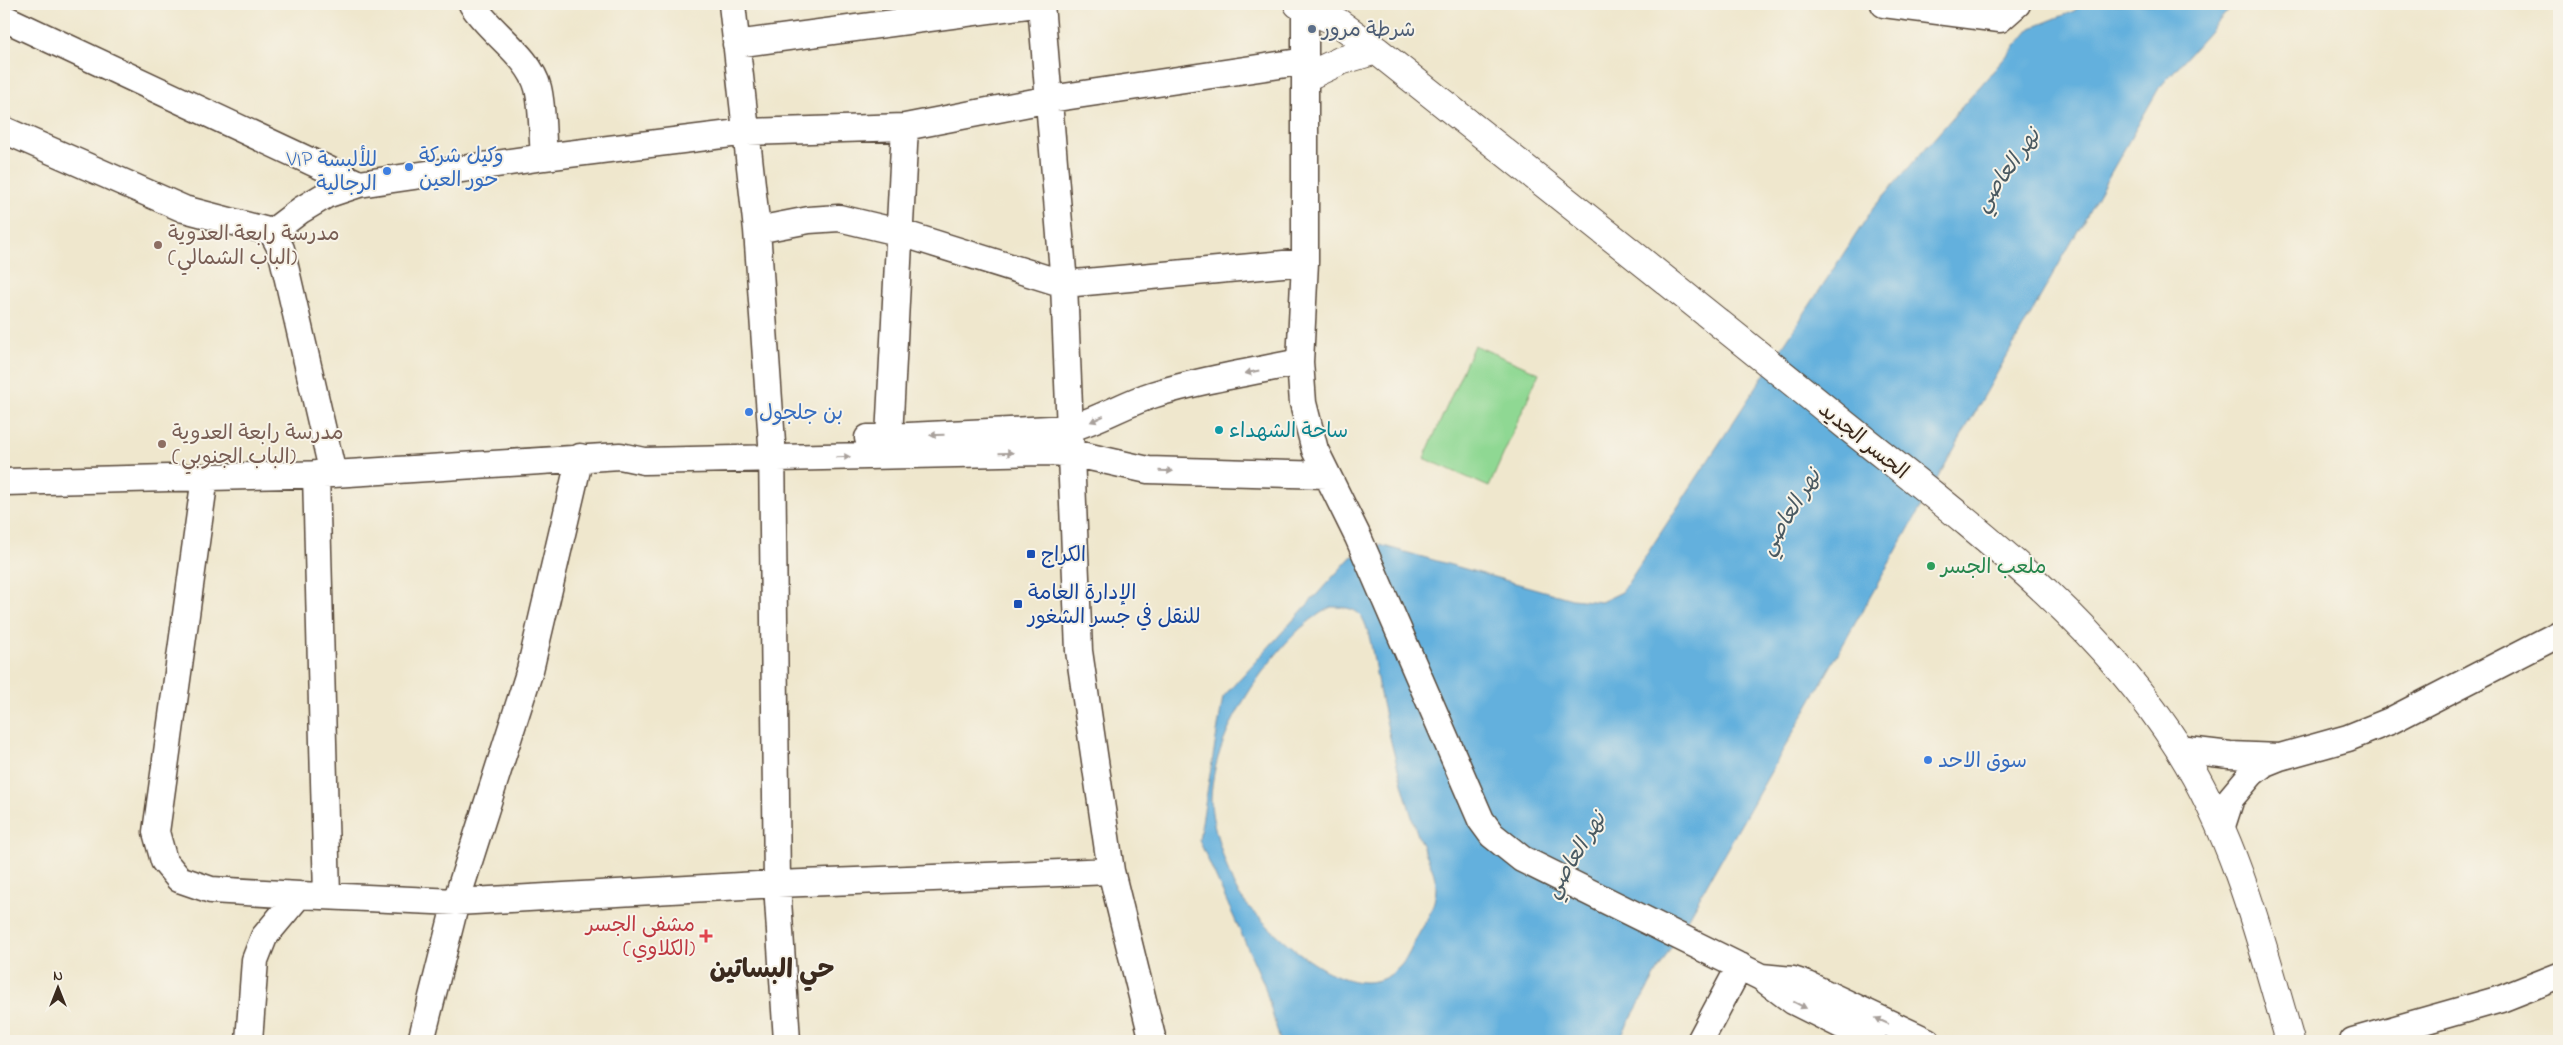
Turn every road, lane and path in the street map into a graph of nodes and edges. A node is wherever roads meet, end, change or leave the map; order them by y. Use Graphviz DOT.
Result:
graph roads {
  1 [pos="472,4"];
  2 [pos="732,4"];
  3 [pos="1031,4"];
  4 [pos="1303,4"];
  5 [pos="1884,4"];
  6 [pos="2017,4"];
  7 [pos="4,18"];
  8 [pos="736,44"];
  9 [pos="1376,50"];
  10 [pos="1306,69"];
  11 [pos="1050,99"];
  12 [pos="905,127"];
  13 [pos="4,130"];
  14 [pos="747,132"];
  15 [pos="544,157"];
  16 [pos="359,184"];
  17 [pos="758,230"];
  18 [pos="272,232"];
  19 [pos="898,232"];
  20 [pos="1305,262"];
  21 [pos="1064,284"];
  22 [pos="1300,362"];
  23 [pos="889,438"];
  24 [pos="1071,441"];
  25 [pos="772,450"];
  26 [pos="580,457"];
  27 [pos="324,474"];
  28 [pos="1327,475"];
  29 [pos="205,476"];
  30 [pos="4,482"];
  31 [pos="2559,634"];
  32 [pos="2179,749"];
  33 [pos="2280,757"];
  34 [pos="2221,829"];
  35 [pos="1110,871"];
  36 [pos="777,884"];
  37 [pos="299,895"];
  38 [pos="327,896"];
  39 [pos="456,902"];
  40 [pos="1750,971"];
  41 [pos="2559,976"];
  42 [pos="248,1041"];
  43 [pos="421,1041"];
  44 [pos="787,1041"];
  45 [pos="1153,1041"];
  46 [pos="1700,1041"];
  47 [pos="1873,1041"];
  48 [pos="1927,1041"];
  49 [pos="2290,1041"];
  50 [pos="2353,1041"];
  1 -- 15 [label="street"];
  2 -- 8 [label="street"];
  3 -- 8 [label="street"];
  3 -- 11 [label="street"];
  4 -- 9 [label="main road, الجسر الجديد"];
  4 -- 10 [label="street"];
  5 -- 6 [label="street"];
  7 -- 16 [label="street"];
  8 -- 14 [label="street"];
  9 -- 10 [label="main road"];
  9 -- 32 [label="main road, الجسر الجديد"];
  10 -- 11 [label="street"];
  10 -- 20 [label="street"];
  11 -- 12 [label="street"];
  11 -- 21 [label="street"];
  12 -- 14 [label="street"];
  12 -- 19 [label="street"];
  13 -- 18 [label="street"];
  14 -- 15 [label="street"];
  14 -- 17 [label="street"];
  15 -- 16 [label="street"];
  16 -- 18 [label="street"];
  17 -- 19 [label="street"];
  17 -- 25 [label="street"];
  18 -- 27 [label="street"];
  19 -- 21 [label="street"];
  19 -- 23 [label="street"];
  20 -- 21 [label="street"];
  20 -- 22 [label="street"];
  21 -- 24 [label="street"];
  22 -- 24 [label="street, one-way"];
  22 -- 28 [label="street"];
  24 -- 23 [label="street, one-way"];
  23 -- 25 [label="street"];
  25 -- 24 [label="street, one-way"];
  24 -- 28 [label="street, one-way"];
  24 -- 35 [label="street"];
  25 -- 26 [label="street"];
  25 -- 36 [label="street"];
  26 -- 27 [label="street"];
  26 -- 39 [label="street"];
  27 -- 29 [label="street"];
  27 -- 38 [label="street"];
  28 -- 40 [label="street"];
  29 -- 30 [label="street"];
  29 -- 37 [label="street"];
  31 -- 33 [label="street"];
  32 -- 33 [label="street"];
  32 -- 34 [label="main road, الجسر الجديد"];
  33 -- 34 [label="street"];
  34 -- 49 [label="main road, الجسر الجديد"];
  35 -- 36 [label="street"];
  35 -- 45 [label="street"];
  36 -- 39 [label="street"];
  36 -- 44 [label="street"];
  37 -- 38 [label="street"];
  37 -- 42 [label="street"];
  38 -- 39 [label="street"];
  39 -- 43 [label="street"];
  40 -- 46 [label="street"];
  40 -- 47 [label="street, one-way"];
  48 -- 40 [label="street, one-way"];
  41 -- 50 [label="street"];
}
